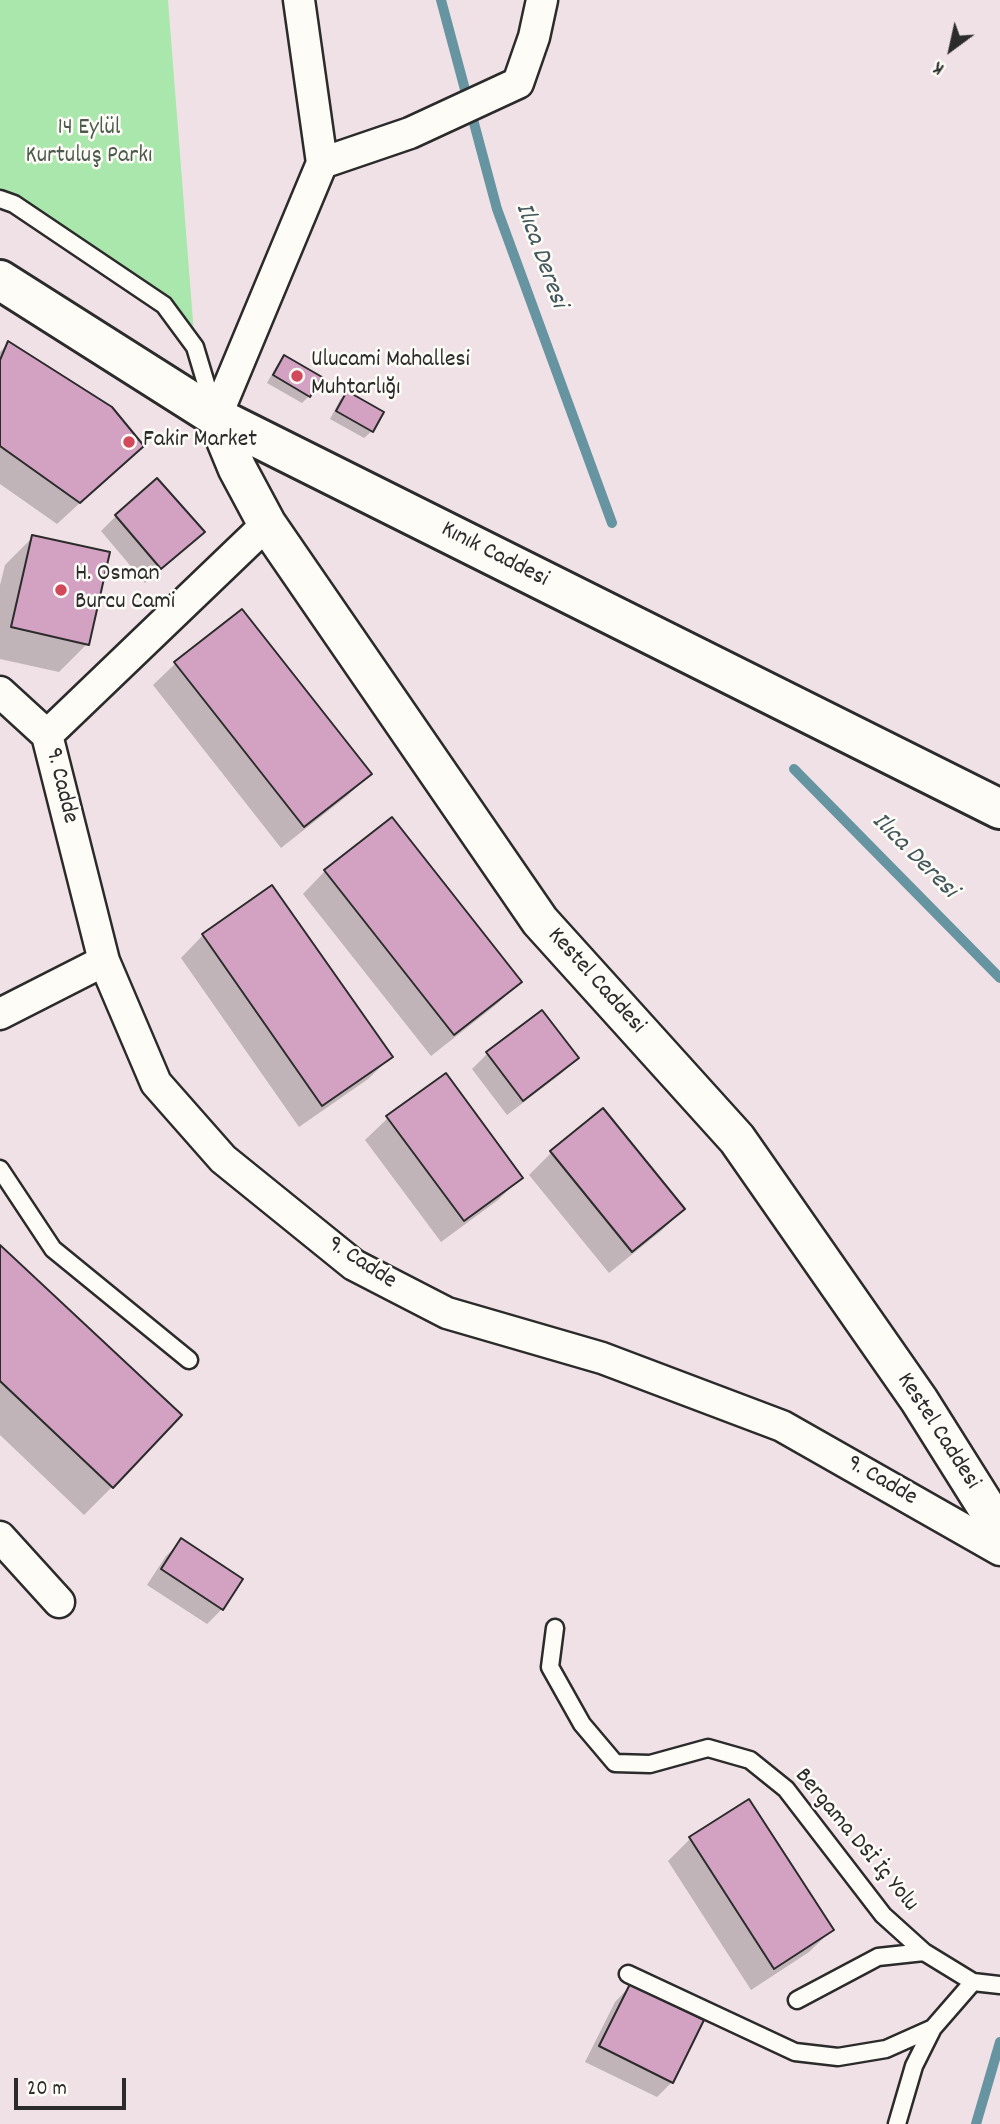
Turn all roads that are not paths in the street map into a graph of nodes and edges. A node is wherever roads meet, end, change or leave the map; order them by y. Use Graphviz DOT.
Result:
graph roads {
  1 [pos="299,0"];
  2 [pos="542,0"];
  3 [pos="322,163"];
  4 [pos="0,199"];
  5 [pos="0,280"];
  6 [pos="216,416"];
  7 [pos="267,524"];
  8 [pos="0,692"];
  9 [pos="47,735"];
  10 [pos="1000,809"];
  11 [pos="104,961"];
  12 [pos="0,1014"];
  13 [pos="0,1169"];
  14 [pos="189,1360"];
  15 [pos="1000,1529"];
  16 [pos="0,1537"];
  17 [pos="1000,1550"];
  18 [pos="59,1602"];
  19 [pos="555,1629"];
  20 [pos="924,1952"];
  21 [pos="628,1975"];
  22 [pos="973,1982"];
  23 [pos="1000,1985"];
  24 [pos="797,2000"];
  25 [pos="933,2028"];
  26 [pos="897,2124"];
  1 -- 3 [label="street"];
  2 -- 3 [label="street"];
  3 -- 6 [label="street"];
  4 -- 6 [label="lane"];
  5 -- 6 [label="main road, Kınık Caddesi"];
  6 -- 7 [label="street, Kestel Caddesi"];
  6 -- 10 [label="main road, Kınık Caddesi"];
  7 -- 9 [label="street"];
  7 -- 15 [label="street, Kestel Caddesi"];
  8 -- 9 [label="street, 9. Cadde"];
  9 -- 11 [label="street, 9. Cadde"];
  11 -- 12 [label="street"];
  11 -- 17 [label="street, 9. Cadde"];
  13 -- 14 [label="lane"];
  16 -- 18 [label="street"];
  19 -- 20 [label="lane, Bergama DSİ İç Yolu"];
  20 -- 22 [label="lane, Bergama DSİ İç Yolu"];
  20 -- 24 [label="lane, Bergama DSİ İç Yolu"];
  21 -- 25 [label="lane"];
  22 -- 23 [label="lane, Bergama DSİ İç Yolu"];
  22 -- 25 [label="lane"];
  25 -- 26 [label="lane"];
}
